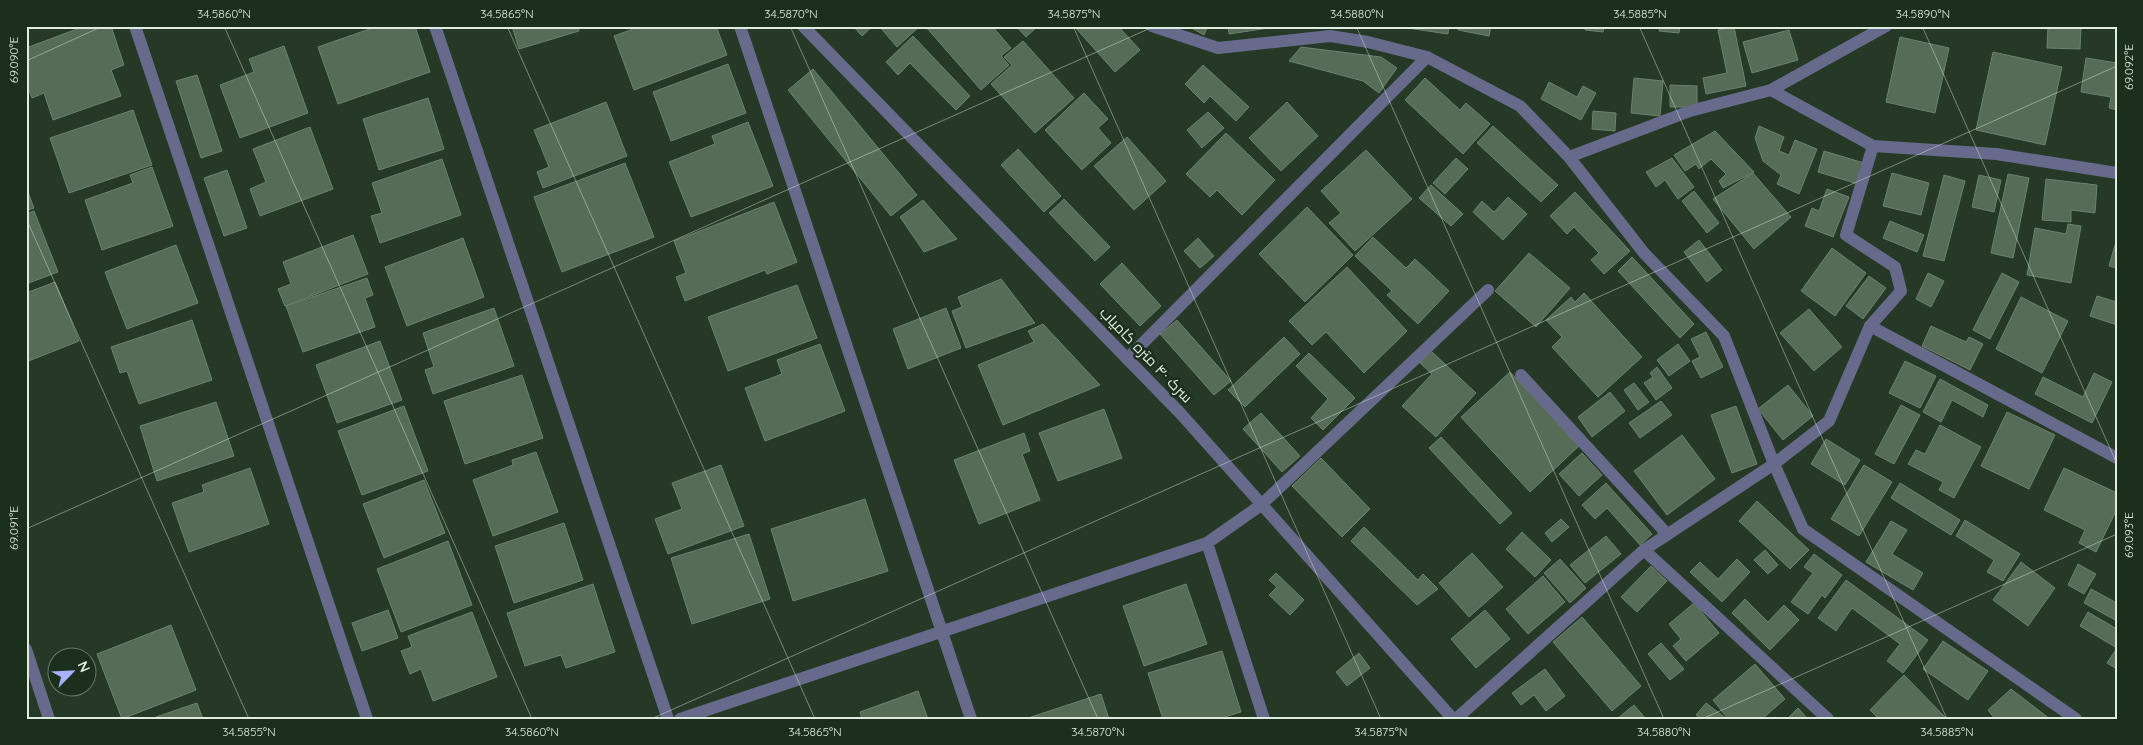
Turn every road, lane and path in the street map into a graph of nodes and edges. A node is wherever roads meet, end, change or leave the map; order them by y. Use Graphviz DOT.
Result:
graph roads {
  1 [pos="135,26"];
  2 [pos="436,26"];
  3 [pos="740,26"];
  4 [pos="803,26"];
  5 [pos="1152,26"];
  6 [pos="1886,26"];
  7 [pos="1427,57"];
  8 [pos="1771,90"];
  9 [pos="1873,146"];
  10 [pos="1569,157"];
  11 [pos="2117,173"];
  12 [pos="1488,290"];
  13 [pos="1870,326"];
  14 [pos="1127,359"];
  15 [pos="1521,375"];
  16 [pos="2117,458"];
  17 [pos="1774,464"];
  18 [pos="1261,505"];
  19 [pos="1668,534"];
  20 [pos="1207,543"];
  21 [pos="1644,550"];
  22 [pos="943,631"];
  23 [pos="26,649"];
  24 [pos="49,719"];
  25 [pos="367,719"];
  26 [pos="668,719"];
  27 [pos="680,719"];
  28 [pos="971,719"];
  29 [pos="1264,719"];
  30 [pos="1455,719"];
  31 [pos="1828,719"];
  32 [pos="2076,719"];
  1 -- 25 [label="street"];
  2 -- 26 [label="street"];
  3 -- 22 [label="street"];
  4 -- 14 [label="street, سرک ۴۰ متره کامیاب"];
  5 -- 7 [label="street"];
  6 -- 8 [label="street"];
  7 -- 10 [label="street"];
  7 -- 14 [label="street"];
  8 -- 9 [label="street"];
  8 -- 10 [label="street"];
  9 -- 11 [label="street"];
  9 -- 13 [label="street"];
  10 -- 17 [label="street"];
  12 -- 18 [label="street"];
  13 -- 16 [label="street"];
  13 -- 17 [label="street"];
  14 -- 18 [label="street, سرک ۴۰ متره کامیاب"];
  15 -- 19 [label="street"];
  17 -- 19 [label="street"];
  17 -- 32 [label="street"];
  18 -- 20 [label="street"];
  18 -- 30 [label="street, سرک ۴۰ متره کامیاب"];
  19 -- 21 [label="street"];
  20 -- 22 [label="street"];
  20 -- 29 [label="street"];
  21 -- 30 [label="street"];
  21 -- 31 [label="street"];
  22 -- 27 [label="street"];
  22 -- 28 [label="street"];
  23 -- 24 [label="street"];
}
